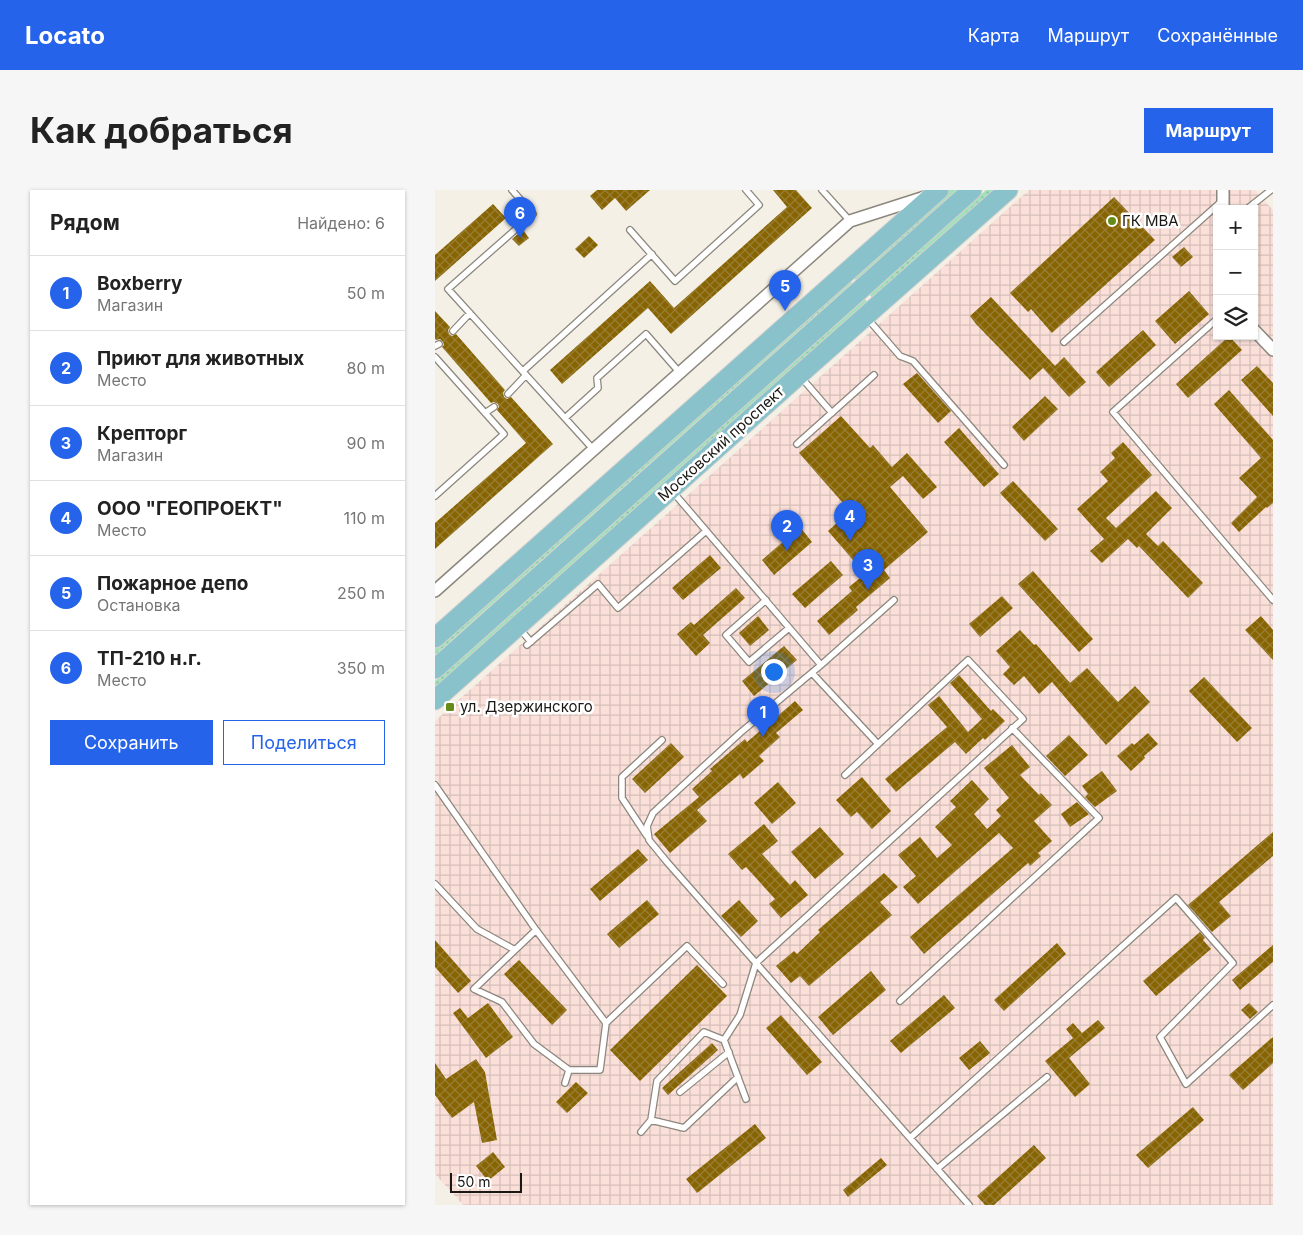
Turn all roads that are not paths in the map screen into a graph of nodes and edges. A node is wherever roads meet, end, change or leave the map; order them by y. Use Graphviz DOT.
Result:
graph roads {
  1 [pos="512,190"];
  2 [pos="746,190"];
  3 [pos="822,190"];
  4 [pos="972,190"];
  5 [pos="1008,190"];
  6 [pos="1271,190"];
  7 [pos="936,192"];
  8 [pos="1224,200"];
  9 [pos="1252,205"];
  10 [pos="850,221"];
  11 [pos="630,230"];
  12 [pos="652,254"];
  13 [pos="470,313"];
  14 [pos="865,316"];
  15 [pos="1213,323"];
  16 [pos="453,331"];
  17 [pos="1258,334"];
  18 [pos="1064,342"];
  19 [pos="1273,350"];
  20 [pos="435,357"];
  21 [pos="680,372"];
  22 [pos="525,373"];
  23 [pos="799,374"];
  24 [pos="874,375"];
  25 [pos="508,394"];
  26 [pos="494,407"];
  27 [pos="485,413"];
  28 [pos="831,413"];
  29 [pos="565,418"];
  30 [pos="797,444"];
  31 [pos="593,449"];
  32 [pos="1003,465"];
  33 [pos="671,490"];
  34 [pos="435,496"];
  35 [pos="706,531"];
  36 [pos="435,591"];
  37 [pos="766,600"];
  38 [pos="894,600"];
  39 [pos="1273,600"];
  40 [pos="517,626"];
  41 [pos="789,628"];
  42 [pos="435,638"];
  43 [pos="821,665"];
  44 [pos="435,669"];
  45 [pos="812,673"];
  46 [pos="435,700"];
  47 [pos="1012,728"];
  48 [pos="662,740"];
  49 [pos="878,744"];
  50 [pos="845,775"];
  51 [pos="435,785"];
  52 [pos="649,840"];
  53 [pos="435,884"];
  54 [pos="535,930"];
  55 [pos="515,950"];
  56 [pos="756,963"];
  57 [pos="723,984"];
  58 [pos="901,1001"];
  59 [pos="1273,1005"];
  60 [pos="605,1022"];
  61 [pos="724,1040"];
  62 [pos="729,1052"];
  63 [pos="569,1070"];
  64 [pos="738,1076"];
  65 [pos="1047,1077"];
  66 [pos="565,1083"];
  67 [pos="680,1092"];
  68 [pos="746,1099"];
  69 [pos="651,1120"];
  70 [pos="641,1132"];
  71 [pos="910,1138"];
  72 [pos="937,1169"];
  73 [pos="969,1205"];
  1 -- 13 [label="lane"];
  2 -- 12 [label="lane"];
  3 -- 10 [label="lane"];
  4 -- 44 [label="main road, Московский проспект"];
  5 -- 14 [label="main road, Московский проспект"];
  6 -- 9 [label="lane"];
  7 -- 10 [label="street"];
  7 -- 42 [label="main road"];
  8 -- 18 [label="lane"];
  10 -- 21 [label="street"];
  11 -- 12 [label="lane"];
  12 -- 22 [label="lane"];
  13 -- 16 [label="lane"];
  13 -- 22 [label="lane"];
  14 -- 23 [label="main road, Московский проспект"];
  14 -- 32 [label="lane"];
  15 -- 39 [label="lane"];
  17 -- 19 [label="street"];
  20 -- 27 [label="lane"];
  21 -- 29 [label="lane"];
  21 -- 31 [label="street"];
  22 -- 25 [label="lane"];
  22 -- 29 [label="lane"];
  23 -- 28 [label="lane"];
  23 -- 33 [label="main road, Московский проспект"];
  24 -- 28 [label="lane"];
  26 -- 27 [label="lane"];
  27 -- 34 [label="lane"];
  28 -- 30 [label="lane"];
  29 -- 31 [label="lane"];
  31 -- 36 [label="street"];
  33 -- 35 [label="lane"];
  33 -- 40 [label="main road, Московский проспект"];
  35 -- 37 [label="lane"];
  35 -- 40 [label="lane"];
  37 -- 41 [label="lane"];
  37 -- 41 [label="lane"];
  38 -- 43 [label="lane"];
  40 -- 46 [label="main road, Московский проспект"];
  41 -- 43 [label="lane"];
  43 -- 45 [label="lane"];
  45 -- 49 [label="lane"];
  45 -- 52 [label="lane"];
  47 -- 49 [label="lane"];
  47 -- 56 [label="lane"];
  47 -- 58 [label="lane"];
  48 -- 52 [label="lane"];
  49 -- 50 [label="lane"];
  51 -- 54 [label="lane"];
  52 -- 56 [label="lane"];
  53 -- 55 [label="lane"];
  54 -- 55 [label="lane"];
  54 -- 60 [label="lane"];
  55 -- 63 [label="lane"];
  56 -- 61 [label="lane"];
  56 -- 71 [label="lane"];
  57 -- 60 [label="lane"];
  59 -- 71 [label="lane"];
  60 -- 63 [label="lane"];
  61 -- 62 [label="lane"];
  61 -- 69 [label="lane"];
  62 -- 64 [label="lane"];
  62 -- 67 [label="lane"];
  63 -- 66 [label="lane"];
  64 -- 68 [label="lane"];
  64 -- 69 [label="lane"];
  65 -- 72 [label="lane"];
  69 -- 70 [label="lane"];
  71 -- 72 [label="lane"];
  72 -- 73 [label="lane"];
}
